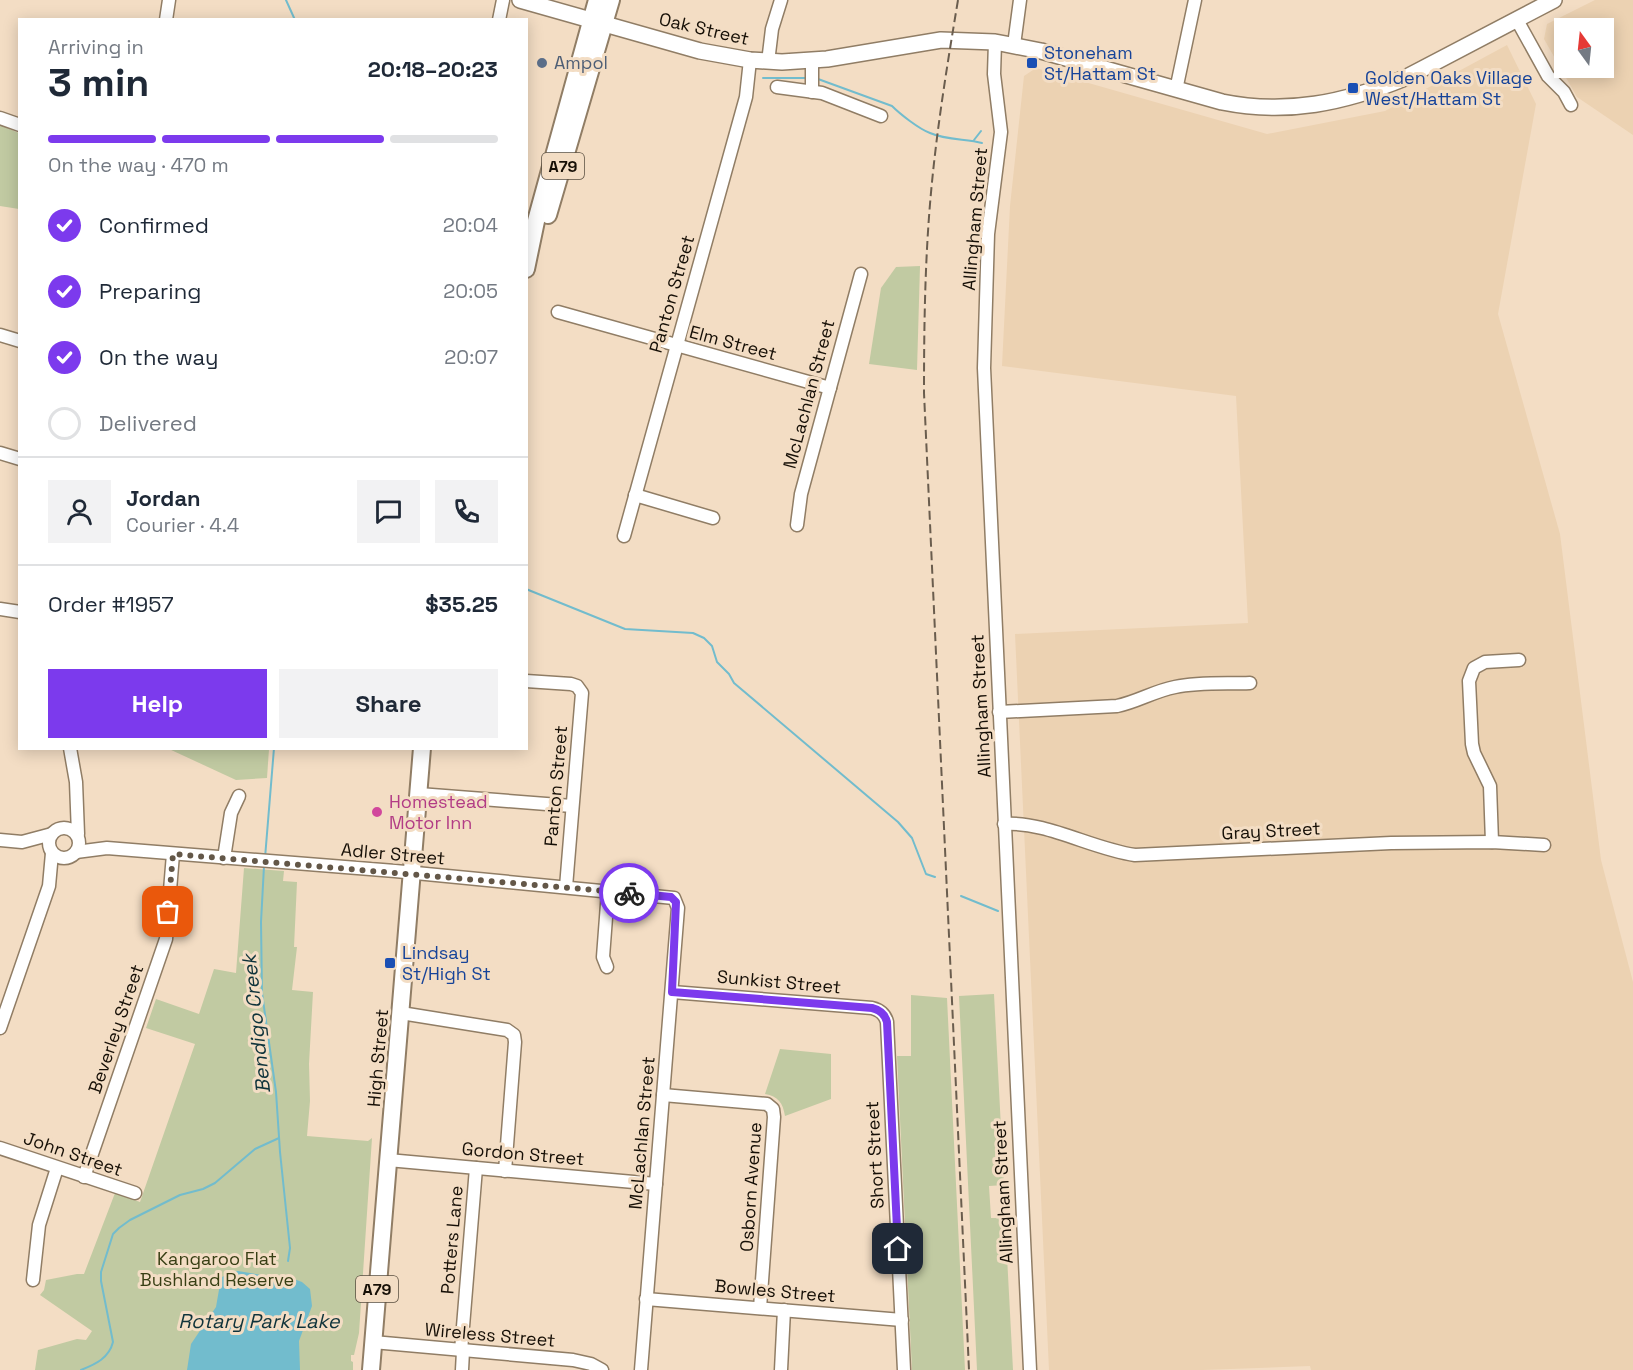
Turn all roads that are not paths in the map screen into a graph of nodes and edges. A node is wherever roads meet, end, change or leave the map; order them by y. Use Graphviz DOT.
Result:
graph roads {
  1 [pos="169,0"];
  2 [pos="503,0"];
  3 [pos="520,0"];
  4 [pos="597,0"];
  5 [pos="611,0"];
  6 [pos="781,0"];
  7 [pos="1020,0"];
  8 [pos="1195,0"];
  9 [pos="1554,0"];
  10 [pos="166,18"];
  11 [pos="499,18"];
  12 [pos="1517,20"];
  13 [pos="598,22"];
  14 [pos="995,42"];
  15 [pos="1014,45"];
  16 [pos="750,60"];
  17 [pos="812,61"];
  18 [pos="768,62"];
  19 [pos="777,87"];
  20 [pos="1176,90"];
  21 [pos="812,92"];
  22 [pos="1571,105"];
  23 [pos="881,116"];
  24 [pos="0,118"];
  25 [pos="18,124"];
  26 [pos="529,262"];
  27 [pos="861,274"];
  28 [pos="558,312"];
  29 [pos="0,335"];
  30 [pos="18,340"];
  31 [pos="676,346"];
  32 [pos="830,388"];
  33 [pos="0,453"];
  34 [pos="18,458"];
  35 [pos="635,495"];
  36 [pos="713,518"];
  37 [pos="797,525"];
  38 [pos="624,536"];
  39 [pos="0,609"];
  40 [pos="18,612"];
  41 [pos="1519,660"];
  42 [pos="528,681"];
  43 [pos="1250,683"];
  44 [pos="999,712"];
  45 [pos="70,750"];
  46 [pos="422,750"];
  47 [pos="419,794"];
  48 [pos="239,796"];
  49 [pos="76,801"];
  50 [pos="572,806"];
  51 [pos="1004,824"];
  52 [pos="56,831"];
  53 [pos="78,835"];
  54 [pos="0,840"];
  55 [pos="22,842"];
  56 [pos="1492,842"];
  57 [pos="1544,844"];
  58 [pos="106,848"];
  59 [pos="51,851"];
  60 [pos="173,854"];
  61 [pos="71,855"];
  62 [pos="224,858"];
  63 [pos="413,874"];
  64 [pos="49,886"];
  65 [pos="566,887"];
  66 [pos="608,891"];
  67 [pos="675,899"];
  68 [pos="607,967"];
  69 [pos="672,992"];
  70 [pos="881,1012"];
  71 [pos="401,1013"];
  72 [pos="0,1028"];
  73 [pos="663,1095"];
  74 [pos="0,1148"];
  75 [pos="388,1160"];
  76 [pos="57,1168"];
  77 [pos="476,1168"];
  78 [pos="505,1171"];
  79 [pos="84,1177"];
  80 [pos="656,1184"];
  81 [pos="135,1193"];
  82 [pos="33,1280"];
  83 [pos="646,1299"];
  84 [pos="760,1308"];
  85 [pos="784,1310"];
  86 [pos="902,1320"];
  87 [pos="373,1342"];
  88 [pos="462,1351"];
  89 [pos="371,1370"];
  90 [pos="462,1370"];
  91 [pos="602,1370"];
  92 [pos="641,1370"];
  93 [pos="781,1370"];
  94 [pos="904,1370"];
  95 [pos="1030,1370"];
  1 -- 10 [label="street"];
  2 -- 11 [label="street"];
  3 -- 13 [label="main road, Oak Street"];
  4 -- 13 [label="highway, A79"];
  5 -- 13 [label="highway, A79"];
  6 -- 18 [label="street"];
  7 -- 15 [label="street"];
  8 -- 20 [label="street"];
  9 -- 12 [label="main road, Oak Street"];
  12 -- 20 [label="main road, Oak Street"];
  12 -- 22 [label="street"];
  13 -- 16 [label="main road, Oak Street"];
  13 -- 26 [label="highway, A79"];
  14 -- 15 [label="main road, Oak Street"];
  14 -- 17 [label="main road, Oak Street"];
  14 -- 44 [label="street, Allingham Street"];
  15 -- 20 [label="main road, Oak Street"];
  16 -- 18 [label="main road, Oak Street"];
  16 -- 31 [label="street, Panton Street"];
  17 -- 18 [label="main road, Oak Street"];
  17 -- 21 [label="street"];
  19 -- 21 [label="street"];
  21 -- 23 [label="street"];
  24 -- 25 [label="street"];
  27 -- 32 [label="street, McLachlan Street"];
  28 -- 31 [label="street, Elm Street"];
  29 -- 30 [label="street"];
  31 -- 32 [label="street, Elm Street"];
  31 -- 35 [label="street, Panton Street"];
  32 -- 37 [label="street, McLachlan Street"];
  33 -- 34 [label="street"];
  35 -- 36 [label="street"];
  35 -- 38 [label="street, Panton Street"];
  39 -- 40 [label="street"];
  41 -- 56 [label="street"];
  42 -- 50 [label="street, Panton Street"];
  43 -- 44 [label="street"];
  44 -- 51 [label="street, Allingham Street"];
  45 -- 49 [label="street"];
  46 -- 47 [label="highway, High Street / A79"];
  47 -- 50 [label="street"];
  47 -- 63 [label="highway, High Street / A79"];
  48 -- 62 [label="street"];
  49 -- 52 [label="street"];
  49 -- 53 [label="street"];
  50 -- 65 [label="street, Panton Street"];
  51 -- 56 [label="street, Gray Street"];
  51 -- 95 [label="street, Allingham Street"];
  52 -- 53 [label="street"];
  52 -- 55 [label="street"];
  52 -- 59 [label="street"];
  53 -- 58 [label="street, Adler Street"];
  53 -- 61 [label="street"];
  54 -- 55 [label="street"];
  55 -- 59 [label="street"];
  56 -- 57 [label="street, Gray Street"];
  58 -- 60 [label="street, Adler Street"];
  58 -- 61 [label="street, Adler Street"];
  59 -- 61 [label="street"];
  59 -- 64 [label="street"];
  60 -- 62 [label="street, Adler Street"];
  60 -- 79 [label="street, Beverley Street"];
  61 -- 64 [label="street"];
  62 -- 63 [label="street, Adler Street"];
  63 -- 65 [label="street, Adler Street"];
  63 -- 71 [label="highway, High Street / A79"];
  64 -- 72 [label="street"];
  65 -- 66 [label="street, Adler Street"];
  66 -- 67 [label="street, Adler Street"];
  66 -- 68 [label="street"];
  67 -- 69 [label="street, McLachlan Street"];
  69 -- 70 [label="street, Sunkist Street"];
  69 -- 73 [label="street, McLachlan Street"];
  70 -- 86 [label="street, Short Street"];
  71 -- 75 [label="highway, High Street / A79"];
  71 -- 78 [label="street"];
  73 -- 80 [label="street, McLachlan Street"];
  73 -- 84 [label="street, Osborn Avenue"];
  74 -- 76 [label="street, John Street"];
  75 -- 77 [label="street, Gordon Street"];
  75 -- 87 [label="highway, High Street / A79"];
  76 -- 79 [label="street, John Street"];
  76 -- 82 [label="street"];
  77 -- 78 [label="street, Gordon Street"];
  77 -- 88 [label="street, Potters Lane"];
  78 -- 80 [label="street, Gordon Street"];
  79 -- 81 [label="street, John Street"];
  80 -- 83 [label="street, McLachlan Street"];
  83 -- 84 [label="street, Bowles Street"];
  83 -- 92 [label="street, McLachlan Street"];
  84 -- 85 [label="street, Bowles Street"];
  85 -- 86 [label="street, Bowles Street"];
  85 -- 93 [label="street"];
  86 -- 94 [label="street, Short Street"];
  87 -- 88 [label="street, Wireless Street"];
  87 -- 89 [label="highway, High Street / A79"];
  88 -- 90 [label="street, Potters Lane"];
  88 -- 91 [label="street, Wireless Street"];
}
